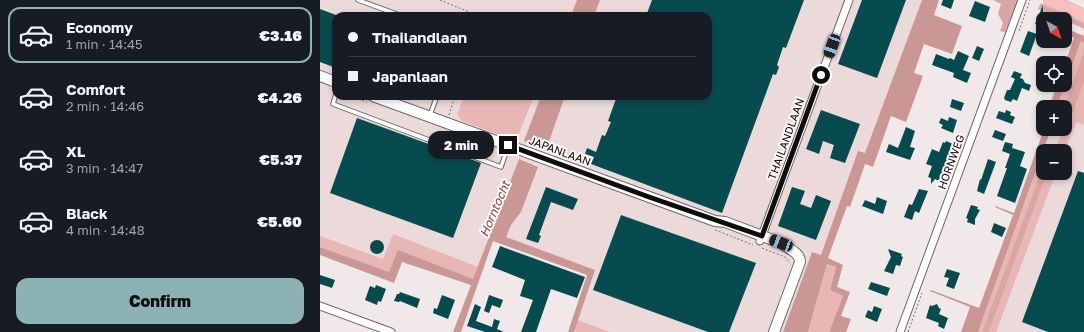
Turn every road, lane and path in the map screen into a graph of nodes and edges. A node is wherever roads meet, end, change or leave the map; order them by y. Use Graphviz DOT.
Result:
graph roads {
  1 [pos="358,0"];
  2 [pos="440,0"];
  3 [pos="849,0"];
  4 [pos="1022,0"];
  5 [pos="1050,0"];
  6 [pos="391,12"];
  7 [pos="470,12"];
  8 [pos="1084,16"];
  9 [pos="320,76"];
  10 [pos="332,80"];
  11 [pos="334,100"];
  12 [pos="384,100"];
  13 [pos="435,100"];
  14 [pos="454,100"];
  15 [pos="429,116"];
  16 [pos="446,123"];
  17 [pos="508,145"];
  18 [pos="714,224"];
  19 [pos="761,239"];
  20 [pos="791,267"];
  21 [pos="320,306"];
  22 [pos="391,332"];
  23 [pos="774,332"];
  24 [pos="900,332"];
  1 -- 6 [label="lane"];
  2 -- 7 [label="path"];
  3 -- 19 [label="street, THAILANDLAAN"];
  4 -- 24 [label="street, HORNWEG"];
  5 -- 8 [label="highway"];
  9 -- 10 [label="street"];
  11 -- 17 [label="lane"];
  12 -- 15 [label="street, JAPANLAAN"];
  13 -- 15 [label="lane"];
  14 -- 16 [label="path"];
  15 -- 16 [label="street, JAPANLAAN"];
  16 -- 17 [label="street, JAPANLAAN"];
  17 -- 18 [label="street, JAPANLAAN"];
  18 -- 19 [label="street, JAPANLAAN"];
  18 -- 20 [label="path"];
  19 -- 23 [label="street, JAPANLAAN"];
  21 -- 22 [label="street"];
}
